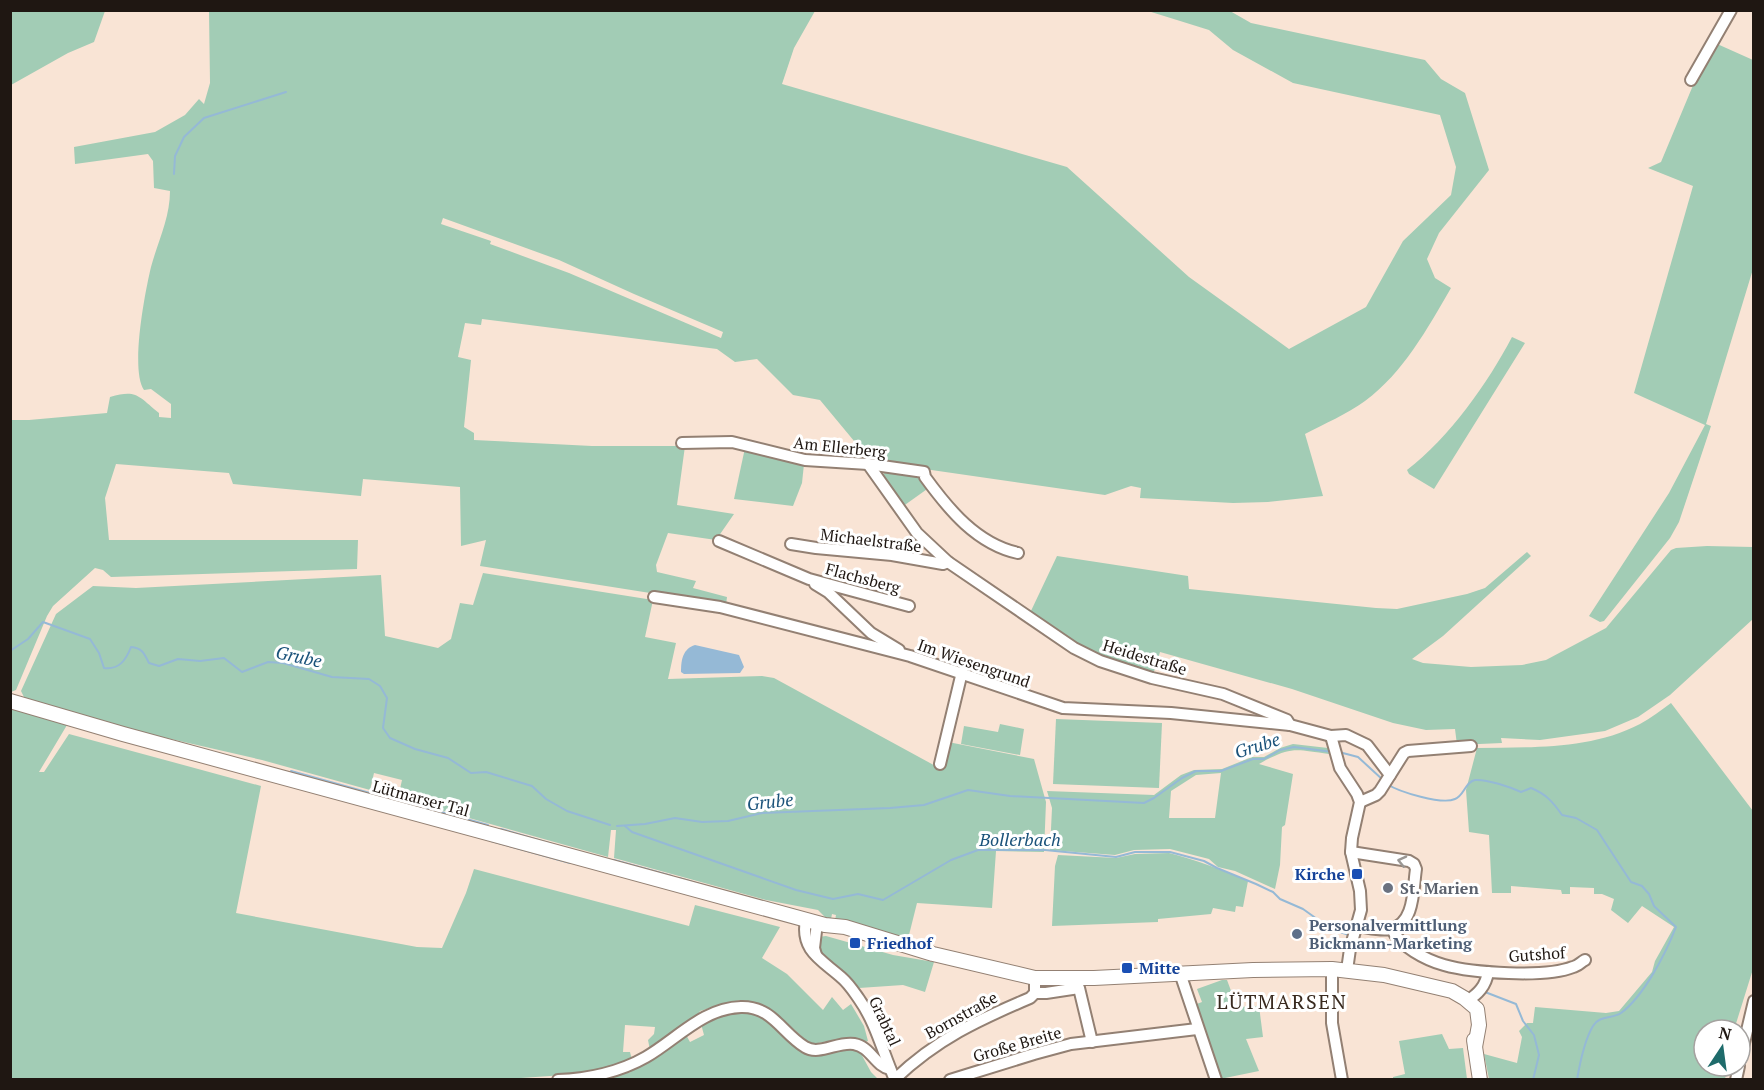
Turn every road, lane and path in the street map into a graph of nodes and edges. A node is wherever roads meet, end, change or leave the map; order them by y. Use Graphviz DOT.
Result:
graph roads {
  1 [pos="1731,10"];
  2 [pos="1691,80"];
  3 [pos="682,443"];
  4 [pos="868,464"];
  5 [pos="719,541"];
  6 [pos="791,544"];
  7 [pos="1018,554"];
  8 [pos="948,562"];
  9 [pos="809,579"];
  10 [pos="654,597"];
  11 [pos="909,606"];
  12 [pos="910,656"];
  13 [pos="962,672"];
  14 [pos="10,701"];
  15 [pos="1290,725"];
  16 [pos="1332,741"];
  17 [pos="1471,746"];
  18 [pos="940,764"];
  19 [pos="1387,780"];
  20 [pos="1360,802"];
  21 [pos="1351,852"];
  22 [pos="816,922"];
  23 [pos="1357,926"];
  24 [pos="1392,929"];
  25 [pos="1585,960"];
  26 [pos="1332,969"];
  27 [pos="1347,970"];
  28 [pos="1488,972"];
  29 [pos="1180,973"];
  30 [pos="1035,978"];
  31 [pos="1035,993"];
  32 [pos="1467,1001"];
  33 [pos="1754,1001"];
  34 [pos="1750,1018"];
  35 [pos="1197,1029"];
  36 [pos="1092,1042"];
  37 [pos="893,1076"];
  38 [pos="558,1080"];
  39 [pos="950,1080"];
  40 [pos="1216,1080"];
  41 [pos="1342,1080"];
  42 [pos="1480,1080"];
  1 -- 2 [label="street"];
  3 -- 4 [label="street, Am Ellerberg"];
  4 -- 7 [label="street, Am Ellerberg"];
  4 -- 8 [label="street, Heidestraße"];
  5 -- 9 [label="street, Flachsberg"];
  6 -- 8 [label="street, Michaelstraße"];
  8 -- 15 [label="street, Heidestraße"];
  9 -- 11 [label="street, Flachsberg"];
  9 -- 12 [label="street, Flachsberg"];
  10 -- 12 [label="street, Im Wiesengrund"];
  12 -- 13 [label="street, Im Wiesengrund"];
  13 -- 15 [label="street, Im Wiesengrund"];
  13 -- 18 [label="street"];
  14 -- 22 [label="main road, Lütmarser Tal"];
  15 -- 16 [label="street, Heidestraße"];
  16 -- 19 [label="street, Heidestraße"];
  16 -- 20 [label="street"];
  17 -- 19 [label="street"];
  19 -- 20 [label="street"];
  20 -- 21 [label="street"];
  21 -- 23 [label="street"];
  24 -- 21 [label="street, one-way"];
  22 -- 30 [label="main road, Lütmarser Tal"];
  22 -- 37 [label="street, Grabtal"];
  23 -- 24 [label="street"];
  23 -- 27 [label="street"];
  24 -- 28 [label="street, Gutshof"];
  25 -- 28 [label="street, Gutshof"];
  26 -- 27 [label="main road, Lütmarser Tal"];
  26 -- 29 [label="main road, Lütmarser Tal"];
  26 -- 41 [label="street"];
  27 -- 32 [label="main road"];
  28 -- 32 [label="street, Gutshof"];
  29 -- 30 [label="main road, Lütmarser Tal"];
  29 -- 35 [label="street"];
  30 -- 31 [label="street"];
  31 -- 36 [label="street"];
  31 -- 37 [label="street, Bornstraße"];
  32 -- 42 [label="main road"];
  33 -- 34 [label="street"];
  35 -- 36 [label="street, Große Breite"];
  35 -- 40 [label="street"];
  36 -- 39 [label="street, Große Breite"];
  37 -- 38 [label="street"];
}
